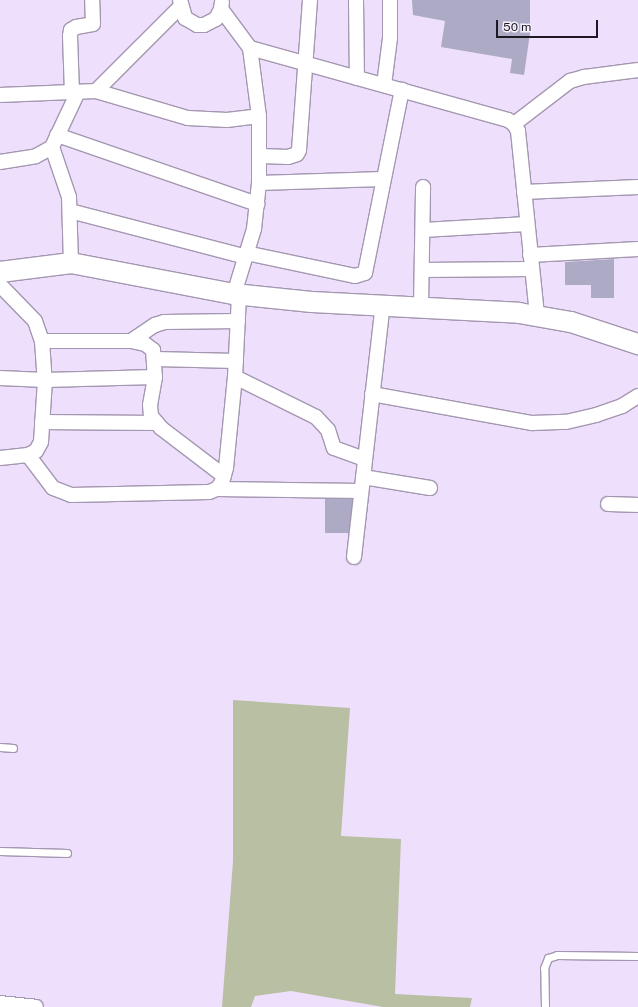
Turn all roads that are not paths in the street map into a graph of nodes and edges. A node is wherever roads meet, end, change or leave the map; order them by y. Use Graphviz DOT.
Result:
graph roads {
  1 [pos="92,0"];
  2 [pos="310,0"];
  3 [pos="356,0"];
  4 [pos="390,0"];
  5 [pos="180,4"];
  6 [pos="221,5"];
  7 [pos="250,48"];
  8 [pos="306,63"];
  9 [pos="638,70"];
  10 [pos="357,78"];
  11 [pos="384,85"];
  12 [pos="402,90"];
  13 [pos="96,91"];
  14 [pos="75,92"];
  15 [pos="0,95"];
  16 [pos="259,116"];
  17 [pos="514,124"];
  18 [pos="54,141"];
  19 [pos="261,156"];
  20 [pos="0,162"];
  21 [pos="384,179"];
  22 [pos="259,183"];
  23 [pos="422,187"];
  24 [pos="638,187"];
  25 [pos="524,192"];
  26 [pos="257,204"];
  27 [pos="70,211"];
  28 [pos="527,224"];
  29 [pos="423,230"];
  30 [pos="638,249"];
  31 [pos="246,255"];
  32 [pos="531,262"];
  33 [pos="71,263"];
  34 [pos="422,270"];
  35 [pos="0,272"];
  36 [pos="0,285"];
  37 [pos="237,294"];
  38 [pos="383,304"];
  39 [pos="421,306"];
  40 [pos="537,315"];
  41 [pos="238,320"];
  42 [pos="42,341"];
  43 [pos="131,341"];
  44 [pos="638,344"];
  45 [pos="155,359"];
  46 [pos="236,361"];
  47 [pos="155,377"];
  48 [pos="235,377"];
  49 [pos="0,378"];
  50 [pos="45,380"];
  51 [pos="372,394"];
  52 [pos="638,396"];
  53 [pos="42,422"];
  54 [pos="157,423"];
  55 [pos="28,455"];
  56 [pos="0,458"];
  57 [pos="365,459"];
  58 [pos="224,476"];
  59 [pos="363,477"];
  60 [pos="430,488"];
  61 [pos="217,489"];
  62 [pos="361,491"];
  63 [pos="608,504"];
  64 [pos="638,505"];
  65 [pos="354,557"];
  66 [pos="0,747"];
  67 [pos="13,748"];
  68 [pos="0,851"];
  69 [pos="67,853"];
  70 [pos="638,956"];
  71 [pos="0,1002"];
  72 [pos="36,1007"];
  73 [pos="544,1007"];
  1 -- 14 [label="street"];
  2 -- 8 [label="street"];
  3 -- 10 [label="street"];
  4 -- 11 [label="street"];
  5 -- 6 [label="street"];
  5 -- 13 [label="street"];
  6 -- 7 [label="street"];
  7 -- 8 [label="street"];
  7 -- 16 [label="street"];
  8 -- 10 [label="street"];
  8 -- 19 [label="street"];
  9 -- 17 [label="street"];
  10 -- 11 [label="street"];
  11 -- 12 [label="street"];
  12 -- 17 [label="street"];
  12 -- 21 [label="street"];
  13 -- 14 [label="street"];
  13 -- 16 [label="street"];
  14 -- 15 [label="street"];
  14 -- 18 [label="street"];
  16 -- 19 [label="street"];
  17 -- 25 [label="street"];
  18 -- 20 [label="street"];
  18 -- 26 [label="street"];
  18 -- 27 [label="street"];
  19 -- 22 [label="street"];
  21 -- 22 [label="street"];
  21 -- 31 [label="street"];
  22 -- 26 [label="street"];
  23 -- 29 [label="street"];
  24 -- 25 [label="street"];
  25 -- 28 [label="street"];
  26 -- 31 [label="street"];
  27 -- 31 [label="street"];
  27 -- 33 [label="street"];
  28 -- 29 [label="street"];
  28 -- 32 [label="street"];
  29 -- 34 [label="street"];
  30 -- 32 [label="street"];
  31 -- 37 [label="street"];
  32 -- 34 [label="street"];
  32 -- 40 [label="street"];
  33 -- 35 [label="street"];
  33 -- 37 [label="street"];
  34 -- 39 [label="street"];
  36 -- 42 [label="street"];
  37 -- 38 [label="street"];
  37 -- 41 [label="street"];
  38 -- 39 [label="street"];
  38 -- 51 [label="street"];
  39 -- 40 [label="street"];
  40 -- 44 [label="street"];
  41 -- 43 [label="street"];
  41 -- 46 [label="street"];
  42 -- 43 [label="street"];
  42 -- 50 [label="street"];
  43 -- 45 [label="street"];
  45 -- 46 [label="street"];
  45 -- 47 [label="street"];
  46 -- 48 [label="street"];
  47 -- 50 [label="street"];
  47 -- 54 [label="street"];
  48 -- 57 [label="street"];
  48 -- 58 [label="street"];
  49 -- 50 [label="street"];
  50 -- 53 [label="street"];
  51 -- 52 [label="street"];
  51 -- 57 [label="street"];
  53 -- 54 [label="street"];
  53 -- 55 [label="street"];
  54 -- 58 [label="street"];
  55 -- 56 [label="street"];
  55 -- 61 [label="street"];
  57 -- 59 [label="street"];
  58 -- 61 [label="street"];
  59 -- 60 [label="street"];
  59 -- 62 [label="street"];
  61 -- 62 [label="street"];
  62 -- 65 [label="street"];
  63 -- 64 [label="street"];
  66 -- 67 [label="lane"];
  68 -- 69 [label="lane"];
  70 -- 73 [label="lane"];
  71 -- 72 [label="street"];
}
